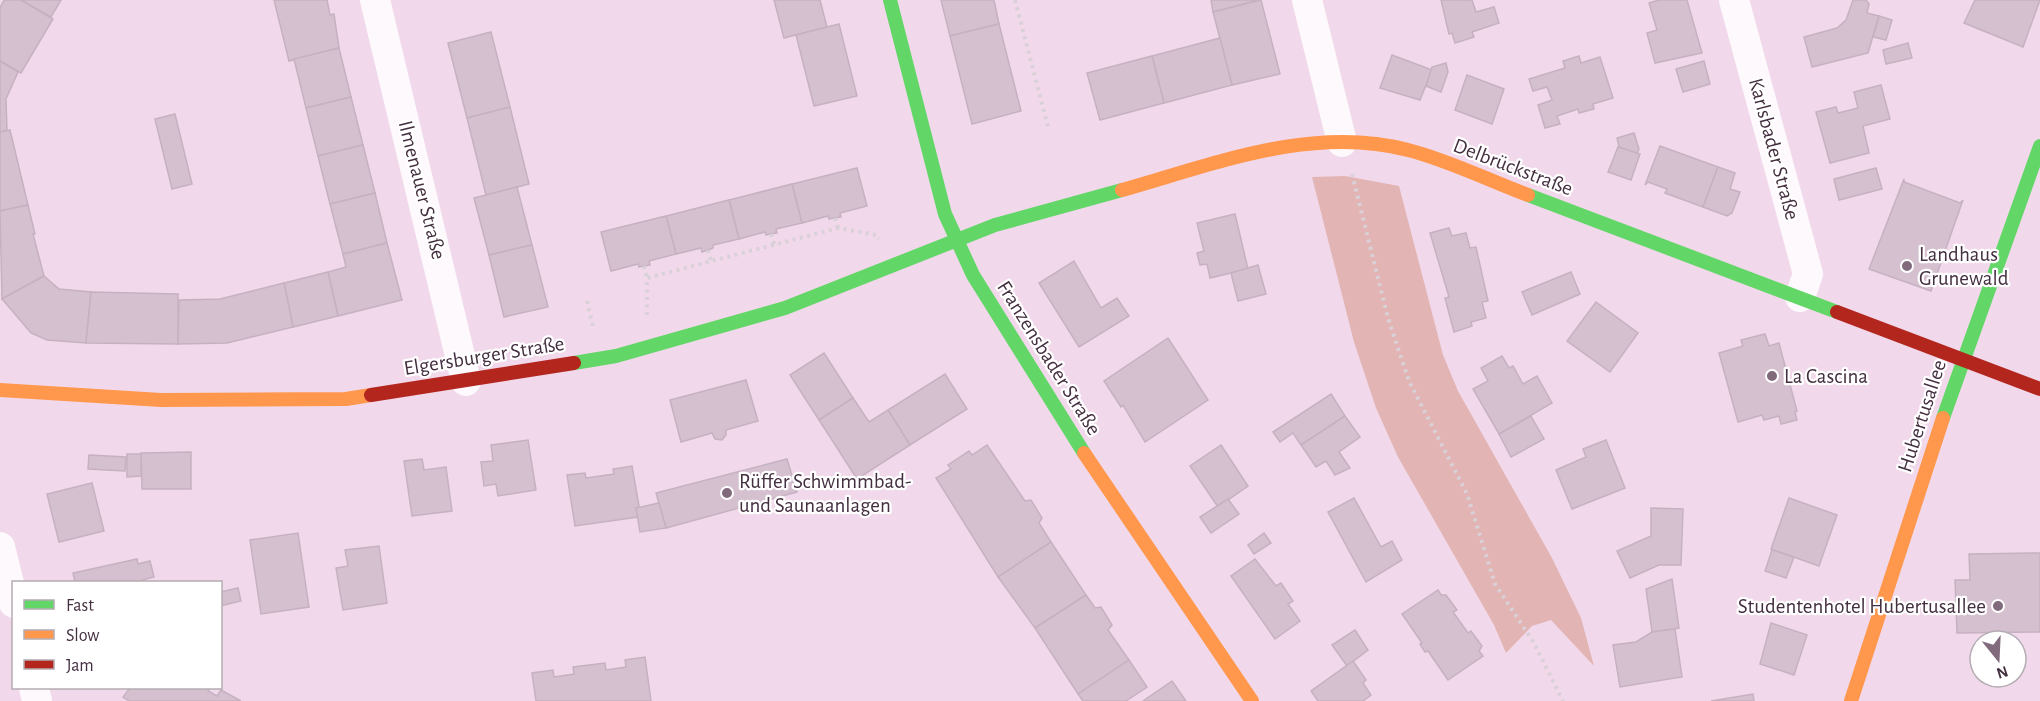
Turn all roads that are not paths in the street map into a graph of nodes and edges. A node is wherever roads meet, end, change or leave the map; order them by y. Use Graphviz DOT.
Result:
graph roads {
  1 [pos="375,0"];
  2 [pos="890,0"];
  3 [pos="1306,0"];
  4 [pos="1734,0"];
  5 [pos="2040,146"];
  6 [pos="1346,156"];
  7 [pos="955,240"];
  8 [pos="1800,297"];
  9 [pos="1963,361"];
  10 [pos="466,381"];
  11 [pos="2040,389"];
  12 [pos="0,390"];
  13 [pos="0,548"];
  14 [pos="12,595"];
  15 [pos="1252,701"];
  16 [pos="1851,701"];
  1 -- 10 [label="street, Ilmenauer Straße"];
  2 -- 7 [label="street, Franzensbader Straße"];
  3 -- 6 [label="street"];
  4 -- 8 [label="street, Karlsbader Straße"];
  5 -- 9 [label="street, Hubertusallee"];
  6 -- 7 [label="street, Delbrückstraße"];
  6 -- 8 [label="street, Delbrückstraße"];
  7 -- 10 [label="street, Elgersburger Straße"];
  7 -- 15 [label="street, Franzensbader Straße"];
  8 -- 9 [label="street, Delbrückstraße"];
  9 -- 11 [label="street, Delbrückstraße"];
  9 -- 16 [label="street, Hubertusallee"];
  10 -- 12 [label="street, Elgersburger Straße"];
  13 -- 14 [label="street"];
}
